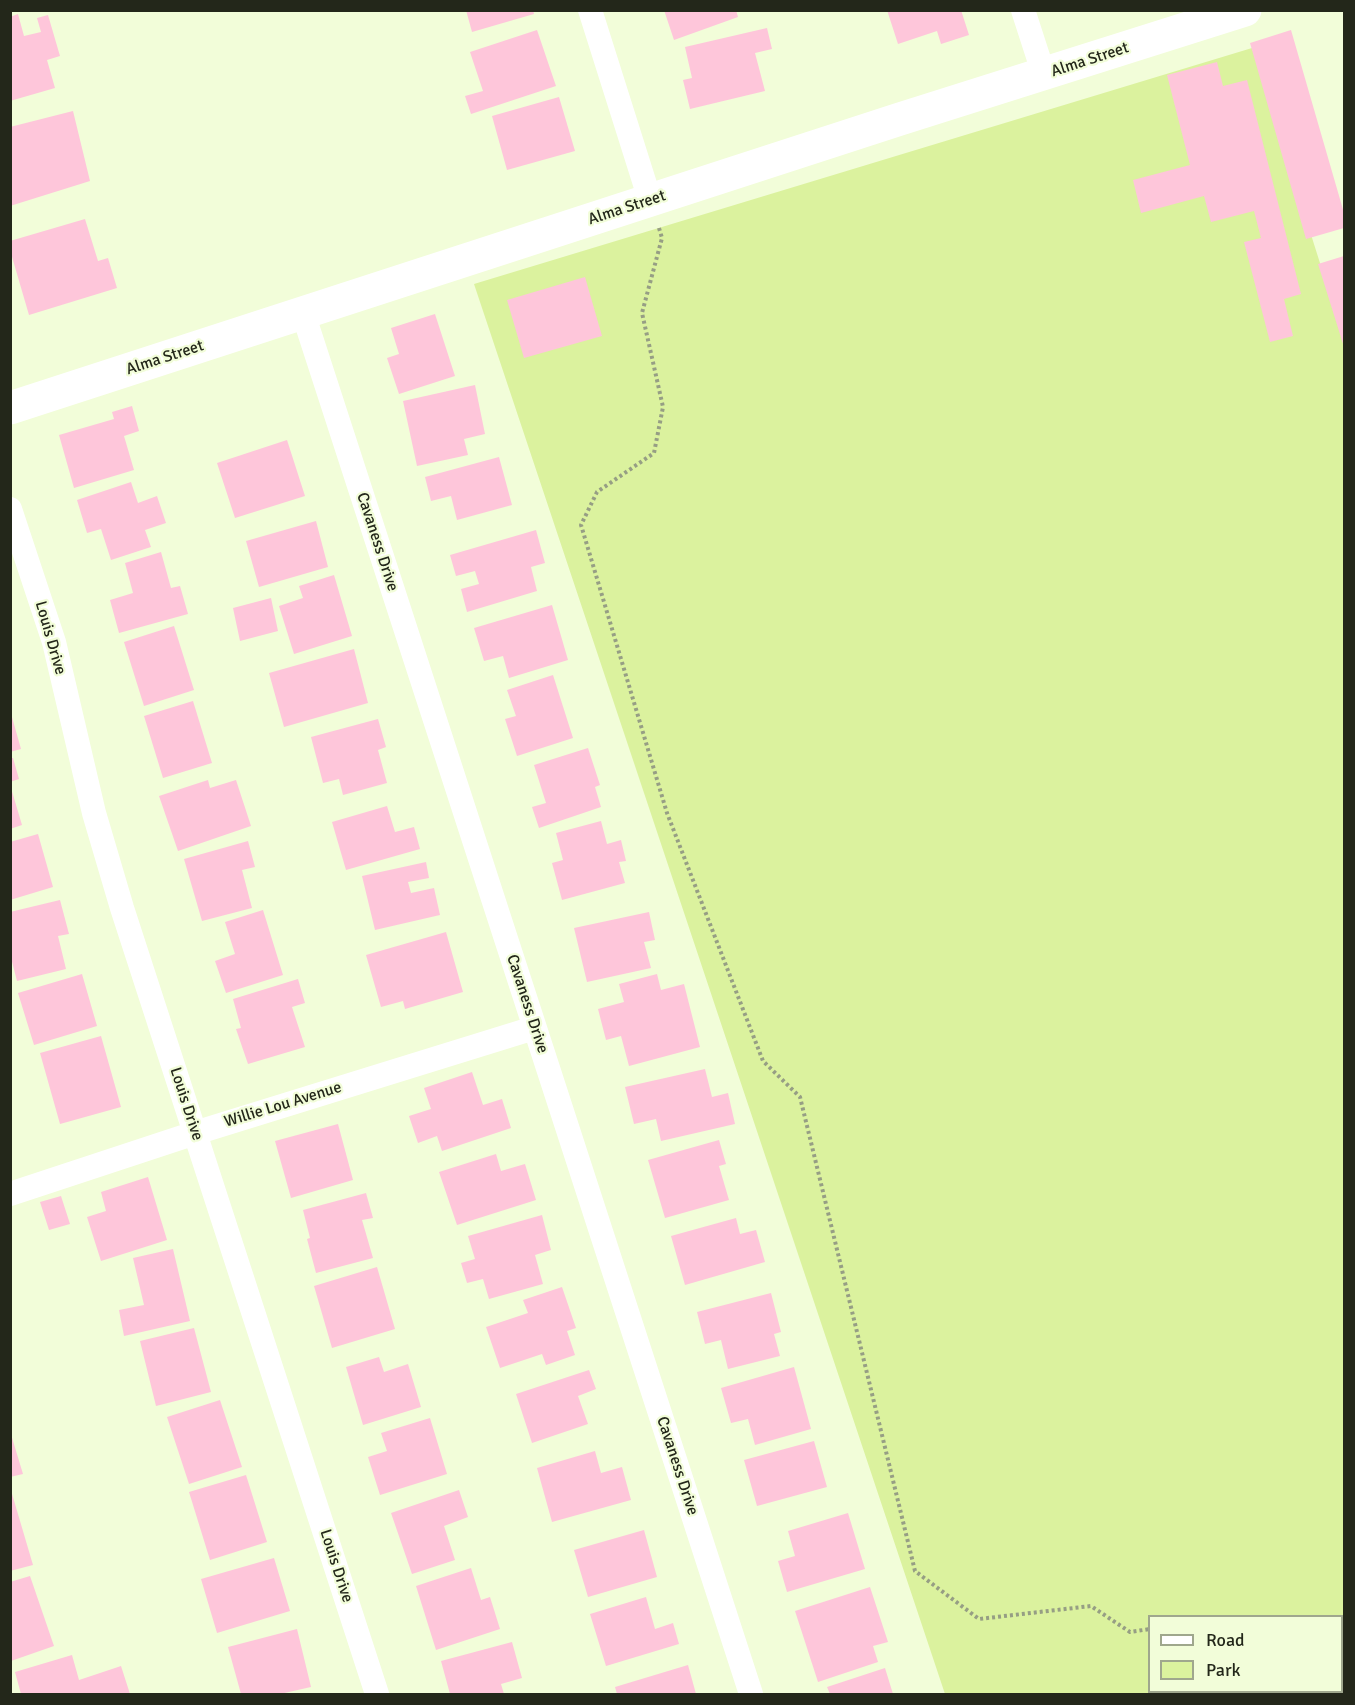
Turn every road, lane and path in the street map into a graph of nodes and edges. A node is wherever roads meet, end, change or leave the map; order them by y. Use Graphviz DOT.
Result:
graph roads {
  1 [pos="590,10"];
  2 [pos="1023,10"];
  3 [pos="1245,10"];
  4 [pos="1044,75"];
  5 [pos="650,200"];
  6 [pos="303,314"];
  7 [pos="10,408"];
  8 [pos="10,509"];
  9 [pos="529,1030"];
  10 [pos="195,1132"];
  11 [pos="10,1194"];
  12 [pos="1148,1629"];
  13 [pos="377,1695"];
  14 [pos="751,1695"];
  1 -- 5 [label="street"];
  2 -- 4 [label="street"];
  3 -- 4 [label="street, Alma Street"];
  4 -- 5 [label="street, Alma Street"];
  5 -- 6 [label="street, Alma Street"];
  5 -- 12 [label="path"];
  6 -- 7 [label="street, Alma Street"];
  6 -- 9 [label="street, Cavaness Drive"];
  8 -- 10 [label="street, Louis Drive"];
  9 -- 10 [label="street, Willie Lou Avenue"];
  9 -- 14 [label="street, Cavaness Drive"];
  10 -- 11 [label="street, Willie Lou Avenue"];
  10 -- 13 [label="street, Louis Drive"];
}
